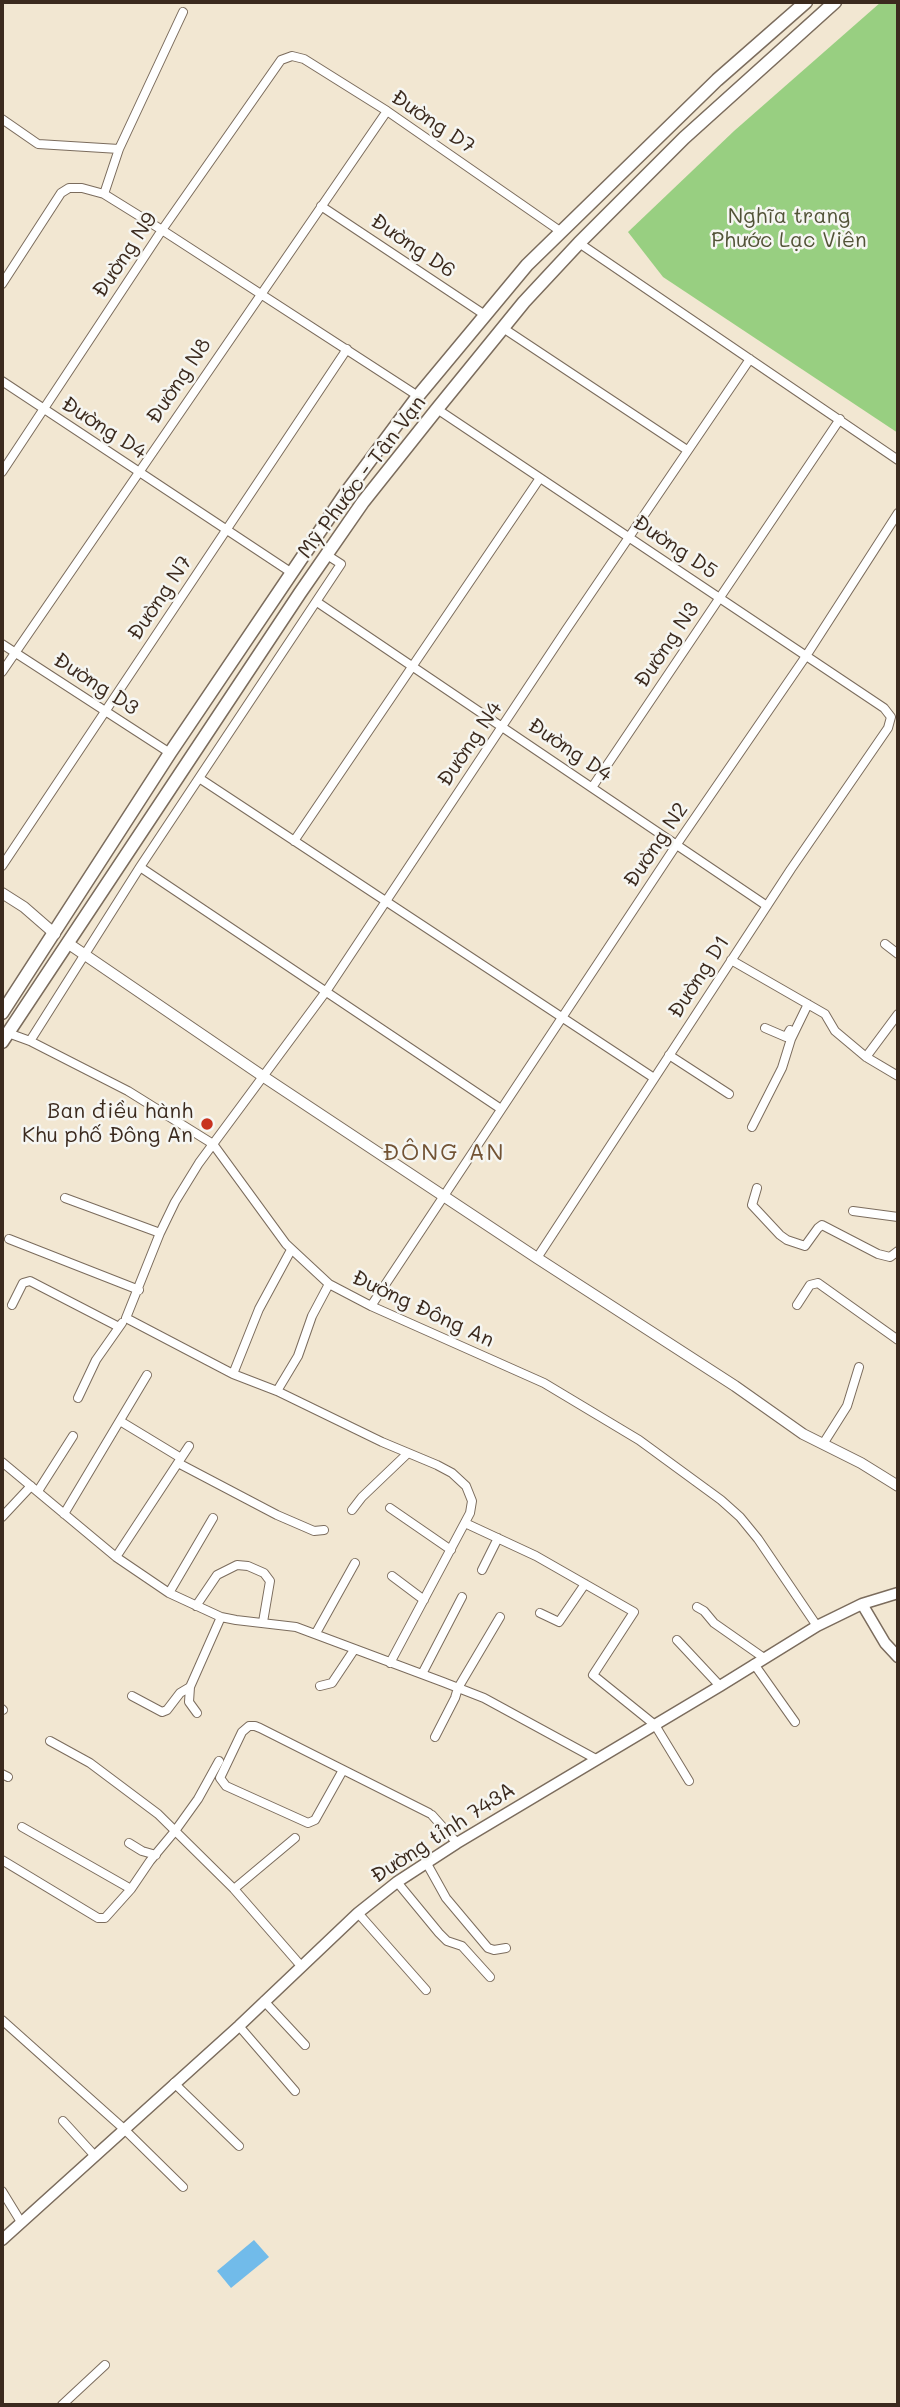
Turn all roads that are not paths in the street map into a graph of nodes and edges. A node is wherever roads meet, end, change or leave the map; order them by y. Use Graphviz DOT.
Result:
graph roads {
  1 [pos="806,2"];
  2 [pos="835,2"];
  3 [pos="183,12"];
  4 [pos="281,60"];
  5 [pos="387,111"];
  6 [pos="2,119"];
  7 [pos="118,149"];
  8 [pos="104,194"];
  9 [pos="321,206"];
  10 [pos="162,230"];
  11 [pos="560,231"];
  12 [pos="579,243"];
  13 [pos="2,284"];
  14 [pos="260,293"];
  15 [pos="485,315"];
  16 [pos="503,328"];
  17 [pos="347,349"];
  18 [pos="750,359"];
  19 [pos="2,382"];
  20 [pos="418,396"];
  21 [pos="437,409"];
  22 [pos="44,410"];
  23 [pos="839,419"];
  24 [pos="687,450"];
  25 [pos="898,460"];
  26 [pos="2,472"];
  27 [pos="138,472"];
  28 [pos="540,478"];
  29 [pos="898,513"];
  30 [pos="227,530"];
  31 [pos="629,537"];
  32 [pos="327,555"];
  33 [pos="292,573"];
  34 [pos="719,598"];
  35 [pos="317,602"];
  36 [pos="2,644"];
  37 [pos="15,653"];
  38 [pos="806,656"];
  39 [pos="413,666"];
  40 [pos="2,672"];
  41 [pos="106,710"];
  42 [pos="891,717"];
  43 [pos="504,726"];
  44 [pos="170,753"];
  45 [pos="199,778"];
  46 [pos="593,786"];
  47 [pos="294,841"];
  48 [pos="677,844"];
  49 [pos="2,866"];
  50 [pos="140,867"];
  51 [pos="2,893"];
  52 [pos="386,902"];
  53 [pos="767,906"];
  54 [pos="55,934"];
  55 [pos="69,944"];
  56 [pos="885,944"];
  57 [pos="84,954"];
  58 [pos="898,954"];
  59 [pos="731,960"];
  60 [pos="327,990"];
  61 [pos="806,1003"];
  62 [pos="2,1013"];
  63 [pos="898,1014"];
  64 [pos="562,1018"];
  65 [pos="765,1028"];
  66 [pos="5,1037"];
  67 [pos="30,1041"];
  68 [pos="669,1055"];
  69 [pos="866,1057"];
  70 [pos="898,1076"];
  71 [pos="264,1077"];
  72 [pos="654,1078"];
  73 [pos="729,1094"];
  74 [pos="501,1109"];
  75 [pos="752,1127"];
  76 [pos="213,1144"];
  77 [pos="757,1188"];
  78 [pos="444,1197"];
  79 [pos="65,1198"];
  80 [pos="853,1211"];
  81 [pos="898,1217"];
  82 [pos="160,1233"];
  83 [pos="9,1240"];
  84 [pos="291,1250"];
  85 [pos="898,1251"];
  86 [pos="537,1258"];
  87 [pos="329,1284"];
  88 [pos="139,1290"];
  89 [pos="12,1305"];
  90 [pos="797,1305"];
  91 [pos="371,1306"];
  92 [pos="126,1318"];
  93 [pos="119,1327"];
  94 [pos="898,1340"];
  95 [pos="859,1367"];
  96 [pos="233,1374"];
  97 [pos="147,1375"];
  98 [pos="277,1391"];
  99 [pos="78,1398"];
  100 [pos="120,1422"];
  101 [pos="73,1436"];
  102 [pos="823,1444"];
  103 [pos="189,1446"];
  104 [pos="407,1454"];
  105 [pos="180,1461"];
  106 [pos="3,1466"];
  107 [pos="898,1486"];
  108 [pos="34,1488"];
  109 [pos="390,1508"];
  110 [pos="352,1510"];
  111 [pos="64,1514"];
  112 [pos="2,1517"];
  113 [pos="213,1518"];
  114 [pos="465,1523"];
  115 [pos="324,1530"];
  116 [pos="498,1538"];
  117 [pos="451,1550"];
  118 [pos="116,1558"];
  119 [pos="355,1563"];
  120 [pos="482,1570"];
  121 [pos="392,1576"];
  122 [pos="584,1584"];
  123 [pos="169,1593"];
  124 [pos="898,1593"];
  125 [pos="461,1598"];
  126 [pos="424,1600"];
  127 [pos="862,1604"];
  128 [pos="196,1606"];
  129 [pos="697,1607"];
  130 [pos="540,1613"];
  131 [pos="221,1616"];
  132 [pos="500,1617"];
  133 [pos="263,1622"];
  134 [pos="817,1626"];
  135 [pos="316,1633"];
  136 [pos="677,1640"];
  137 [pos="354,1650"];
  138 [pos="898,1657"];
  139 [pos="759,1661"];
  140 [pos="390,1663"];
  141 [pos="422,1674"];
  142 [pos="320,1686"];
  143 [pos="720,1686"];
  144 [pos="190,1687"];
  145 [pos="458,1688"];
  146 [pos="132,1696"];
  147 [pos="197,1713"];
  148 [pos="795,1722"];
  149 [pos="654,1725"];
  150 [pos="435,1737"];
  151 [pos="50,1741"];
  152 [pos="596,1759"];
  153 [pos="219,1761"];
  154 [pos="343,1770"];
  155 [pos="690,1781"];
  156 [pos="22,1827"];
  157 [pos="176,1831"];
  158 [pos="295,1838"];
  159 [pos="129,1843"];
  160 [pos="457,1843"];
  161 [pos="156,1854"];
  162 [pos="2,1860"];
  163 [pos="426,1863"];
  164 [pos="397,1882"];
  165 [pos="131,1889"];
  166 [pos="234,1889"];
  167 [pos="358,1913"];
  168 [pos="506,1948"];
  169 [pos="302,1966"];
  170 [pos="490,1977"];
  171 [pos="426,1990"];
  172 [pos="264,2001"];
  173 [pos="2,2020"];
  174 [pos="239,2026"];
  175 [pos="305,2045"];
  176 [pos="174,2082"];
  177 [pos="295,2091"];
  178 [pos="63,2121"];
  179 [pos="124,2129"];
  180 [pos="239,2146"];
  181 [pos="95,2156"];
  182 [pos="183,2187"];
  183 [pos="2,2190"];
  184 [pos="21,2222"];
  185 [pos="2,2240"];
  186 [pos="105,2365"];
  187 [pos="62,2405"];
  1 -- 11 [label="main road, Mỹ Phước - Tân Vạn"];
  2 -- 12 [label="main road, Mỹ Phước - Tân Vạn"];
  3 -- 7 [label="street"];
  4 -- 5 [label="street, Đường D7"];
  4 -- 10 [label="street, Đường N9"];
  5 -- 9 [label="street, Đường N8"];
  5 -- 11 [label="street, Đường D7"];
  6 -- 7 [label="street"];
  7 -- 8 [label="street"];
  8 -- 10 [label="street"];
  8 -- 13 [label="street"];
  9 -- 14 [label="street, Đường N8"];
  9 -- 15 [label="street, Đường D6"];
  10 -- 14 [label="street"];
  10 -- 22 [label="street, Đường N9"];
  11 -- 15 [label="main road, Mỹ Phước - Tân Vạn"];
  12 -- 16 [label="main road, Mỹ Phước - Tân Vạn"];
  12 -- 18 [label="street"];
  14 -- 17 [label="street"];
  14 -- 27 [label="street, Đường N8"];
  15 -- 20 [label="main road, Mỹ Phước - Tân Vạn"];
  16 -- 21 [label="main road, Mỹ Phước - Tân Vạn"];
  16 -- 24 [label="street"];
  17 -- 20 [label="street"];
  17 -- 30 [label="street, Đường N7"];
  18 -- 23 [label="street"];
  18 -- 24 [label="street, Đường N4"];
  19 -- 22 [label="street, Đường D4"];
  20 -- 33 [label="main road, Mỹ Phước - Tân Vạn"];
  21 -- 28 [label="street, Đường D5"];
  21 -- 32 [label="main road, Mỹ Phước - Tân Vạn"];
  22 -- 26 [label="street, Đường N9"];
  22 -- 27 [label="street, Đường D4"];
  23 -- 25 [label="street"];
  23 -- 34 [label="street, Đường N3"];
  24 -- 31 [label="street, Đường N4"];
  27 -- 30 [label="street, Đường D4"];
  27 -- 37 [label="street, Đường N8"];
  28 -- 31 [label="street, Đường D5"];
  28 -- 39 [label="street"];
  29 -- 38 [label="street, Đường N2"];
  30 -- 33 [label="street, Đường D4"];
  30 -- 41 [label="street, Đường N7"];
  31 -- 34 [label="street, Đường D5"];
  31 -- 43 [label="street, Đường N4"];
  32 -- 35 [label="street"];
  32 -- 55 [label="main road, Mỹ Phước - Tân Vạn"];
  33 -- 44 [label="main road, Mỹ Phước - Tân Vạn"];
  34 -- 38 [label="street, Đường D5"];
  34 -- 46 [label="street, Đường N3"];
  35 -- 39 [label="street, Đường D4"];
  35 -- 45 [label="street"];
  36 -- 37 [label="street, Đường D3"];
  37 -- 40 [label="street, Đường N8"];
  37 -- 41 [label="street, Đường D3"];
  38 -- 42 [label="street, Đường D5"];
  38 -- 48 [label="street, Đường N2"];
  39 -- 43 [label="street, Đường D4"];
  39 -- 47 [label="street"];
  41 -- 44 [label="street, Đường D3"];
  41 -- 49 [label="street, Đường N7"];
  42 -- 53 [label="street, Đường D1"];
  43 -- 46 [label="street, Đường D4"];
  43 -- 52 [label="street, Đường N4"];
  44 -- 54 [label="main road, Mỹ Phước - Tân Vạn"];
  45 -- 47 [label="street"];
  45 -- 50 [label="street"];
  46 -- 48 [label="street, Đường D4"];
  47 -- 52 [label="street"];
  48 -- 53 [label="street, Đường D4"];
  48 -- 64 [label="street, Đường N2"];
  50 -- 57 [label="street"];
  50 -- 60 [label="street"];
  51 -- 54 [label="street"];
  52 -- 60 [label="street, Đường N4"];
  52 -- 64 [label="street"];
  53 -- 59 [label="street, Đường D1"];
  54 -- 55 [label="main road"];
  54 -- 62 [label="main road, Mỹ Phước - Tân Vạn"];
  55 -- 57 [label="street"];
  55 -- 66 [label="main road, Mỹ Phước - Tân Vạn"];
  56 -- 58 [label="street"];
  57 -- 67 [label="street"];
  57 -- 71 [label="street"];
  59 -- 61 [label="street"];
  59 -- 68 [label="street, Đường D1"];
  60 -- 71 [label="street, Đường N4"];
  60 -- 74 [label="street"];
  61 -- 65 [label="street"];
  61 -- 69 [label="street"];
  61 -- 75 [label="street"];
  63 -- 69 [label="street"];
  64 -- 72 [label="street"];
  64 -- 74 [label="street, Đường N2"];
  66 -- 67 [label="street, Đường Đông An"];
  67 -- 76 [label="street, Đường Đông An"];
  68 -- 72 [label="street, Đường D1"];
  68 -- 73 [label="street"];
  69 -- 70 [label="street"];
  71 -- 76 [label="street, Đường N4"];
  71 -- 78 [label="street"];
  72 -- 86 [label="street, Đường D1"];
  74 -- 78 [label="street, Đường N2"];
  76 -- 82 [label="street, Đường N4"];
  76 -- 84 [label="street, Đường Đông An"];
  77 -- 85 [label="street"];
  78 -- 86 [label="street"];
  78 -- 91 [label="street, Đường N2"];
  79 -- 82 [label="street"];
  80 -- 81 [label="street"];
  82 -- 88 [label="street, Đường N4"];
  83 -- 88 [label="street"];
  84 -- 87 [label="street, Đường Đông An"];
  84 -- 96 [label="street"];
  86 -- 102 [label="street"];
  87 -- 91 [label="street, Đường Đông An"];
  87 -- 98 [label="street"];
  88 -- 92 [label="street, Đường N4"];
  89 -- 93 [label="street"];
  90 -- 94 [label="street"];
  91 -- 134 [label="street, Đường Đông An"];
  92 -- 93 [label="street, Đường N4"];
  92 -- 96 [label="street"];
  93 -- 99 [label="street, Đường N4"];
  95 -- 102 [label="street"];
  96 -- 98 [label="street"];
  97 -- 100 [label="street"];
  98 -- 104 [label="street"];
  100 -- 105 [label="street"];
  100 -- 111 [label="street"];
  101 -- 108 [label="street"];
  102 -- 107 [label="street"];
  103 -- 105 [label="street"];
  104 -- 110 [label="street"];
  104 -- 114 [label="street"];
  105 -- 115 [label="street"];
  105 -- 118 [label="street"];
  106 -- 108 [label="street"];
  108 -- 111 [label="street"];
  108 -- 112 [label="street"];
  109 -- 117 [label="street"];
  111 -- 118 [label="street"];
  113 -- 123 [label="street"];
  114 -- 116 [label="street"];
  114 -- 117 [label="street"];
  116 -- 120 [label="street"];
  116 -- 122 [label="street"];
  117 -- 126 [label="street"];
  118 -- 123 [label="street"];
  119 -- 135 [label="street"];
  121 -- 126 [label="street"];
  122 -- 130 [label="street"];
  122 -- 149 [label="street"];
  123 -- 128 [label="street"];
  124 -- 127 [label="main road, Đường tỉnh 743A"];
  125 -- 141 [label="street"];
  126 -- 140 [label="street"];
  127 -- 134 [label="main road, Đường tỉnh 743A"];
  127 -- 138 [label="main road"];
  128 -- 131 [label="street"];
  128 -- 133 [label="street"];
  129 -- 139 [label="street"];
  131 -- 133 [label="street"];
  131 -- 144 [label="street"];
  132 -- 145 [label="street"];
  133 -- 135 [label="street"];
  134 -- 139 [label="main road, Đường tỉnh 743A"];
  135 -- 137 [label="street"];
  136 -- 143 [label="street"];
  137 -- 140 [label="street"];
  137 -- 142 [label="street"];
  139 -- 143 [label="main road, Đường tỉnh 743A"];
  139 -- 148 [label="street"];
  140 -- 141 [label="street"];
  141 -- 145 [label="street"];
  143 -- 149 [label="main road, Đường tỉnh 743A"];
  144 -- 146 [label="street"];
  144 -- 147 [label="street"];
  145 -- 150 [label="street"];
  145 -- 152 [label="street"];
  149 -- 152 [label="main road, Đường tỉnh 743A"];
  149 -- 155 [label="street"];
  151 -- 157 [label="street"];
  152 -- 160 [label="main road, Đường tỉnh 743A"];
  153 -- 157 [label="street"];
  154 -- 154 [label="street"];
  154 -- 160 [label="street"];
  156 -- 165 [label="street"];
  157 -- 161 [label="street"];
  157 -- 166 [label="street"];
  158 -- 166 [label="street"];
  159 -- 161 [label="street"];
  160 -- 163 [label="main road, Đường tỉnh 743A"];
  161 -- 165 [label="street"];
  162 -- 165 [label="street"];
  163 -- 164 [label="main road, Đường tỉnh 743A"];
  163 -- 168 [label="street"];
  164 -- 167 [label="main road, Đường tỉnh 743A"];
  164 -- 170 [label="street"];
  166 -- 169 [label="street"];
  167 -- 169 [label="main road, Đường tỉnh 743A"];
  167 -- 171 [label="street"];
  169 -- 172 [label="main road, Đường tỉnh 743A"];
  172 -- 174 [label="main road, Đường tỉnh 743A"];
  172 -- 175 [label="street"];
  173 -- 179 [label="street"];
  174 -- 176 [label="main road, Đường tỉnh 743A"];
  174 -- 177 [label="street"];
  176 -- 179 [label="main road, Đường tỉnh 743A"];
  176 -- 180 [label="street"];
  178 -- 181 [label="street"];
  179 -- 181 [label="main road, Đường tỉnh 743A"];
  179 -- 182 [label="street"];
  181 -- 184 [label="main road, Đường tỉnh 743A"];
  183 -- 184 [label="street"];
  184 -- 185 [label="main road, Đường tỉnh 743A"];
  186 -- 187 [label="street"];
}
